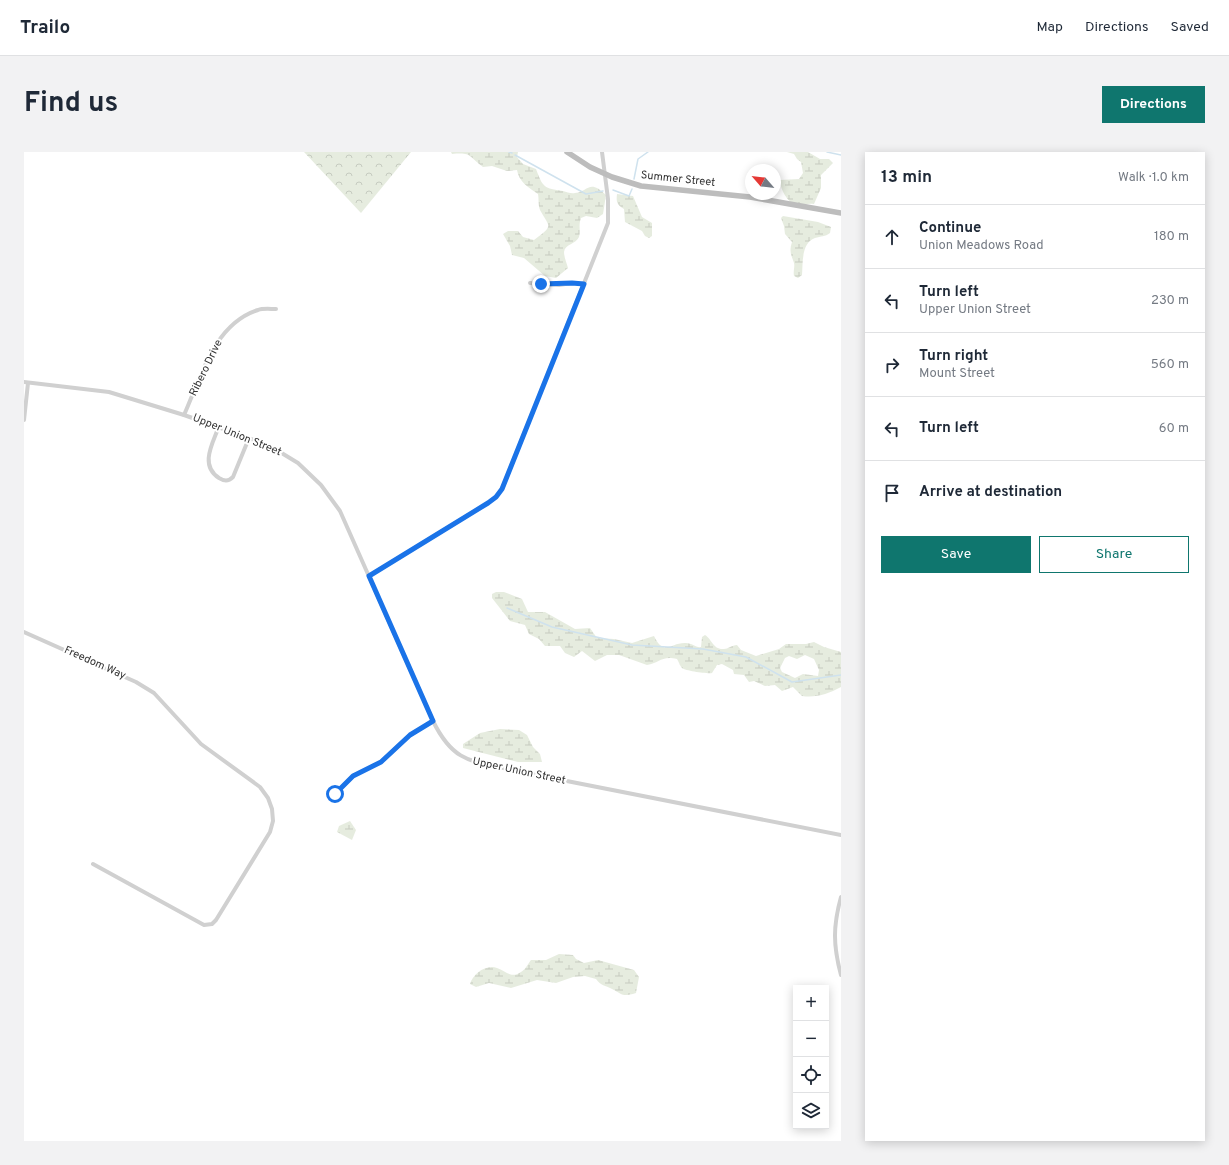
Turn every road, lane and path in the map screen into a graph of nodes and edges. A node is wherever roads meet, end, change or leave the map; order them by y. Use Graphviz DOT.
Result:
graph roads {
  1 [pos="567,152"];
  2 [pos="602,152"];
  3 [pos="605,174"];
  4 [pos="841,212"];
  5 [pos="530,283"];
  6 [pos="584,284"];
  7 [pos="276,309"];
  8 [pos="26,383"];
  9 [pos="184,414"];
  10 [pos="24,420"];
  11 [pos="219,426"];
  12 [pos="250,438"];
  13 [pos="369,576"];
  14 [pos="24,632"];
  15 [pos="433,721"];
  16 [pos="335,794"];
  17 [pos="841,836"];
  18 [pos="93,864"];
  19 [pos="841,897"];
  20 [pos="841,974"];
  1 -- 3 [label="main road, Summer Street"];
  2 -- 3 [label="street"];
  3 -- 4 [label="main road, Summer Street"];
  3 -- 6 [label="street"];
  5 -- 6 [label="street"];
  6 -- 13 [label="street"];
  7 -- 9 [label="street, Ribero Drive"];
  8 -- 9 [label="street, Upper Union Street"];
  8 -- 10 [label="street"];
  9 -- 11 [label="street, Upper Union Street"];
  11 -- 12 [label="street, Upper Union Street"];
  11 -- 12 [label="street"];
  12 -- 13 [label="street, Upper Union Street"];
  13 -- 15 [label="street, Upper Union Street"];
  14 -- 18 [label="street, Freedom Way"];
  15 -- 16 [label="street"];
  15 -- 17 [label="street, Upper Union Street"];
  19 -- 20 [label="street"];
}
